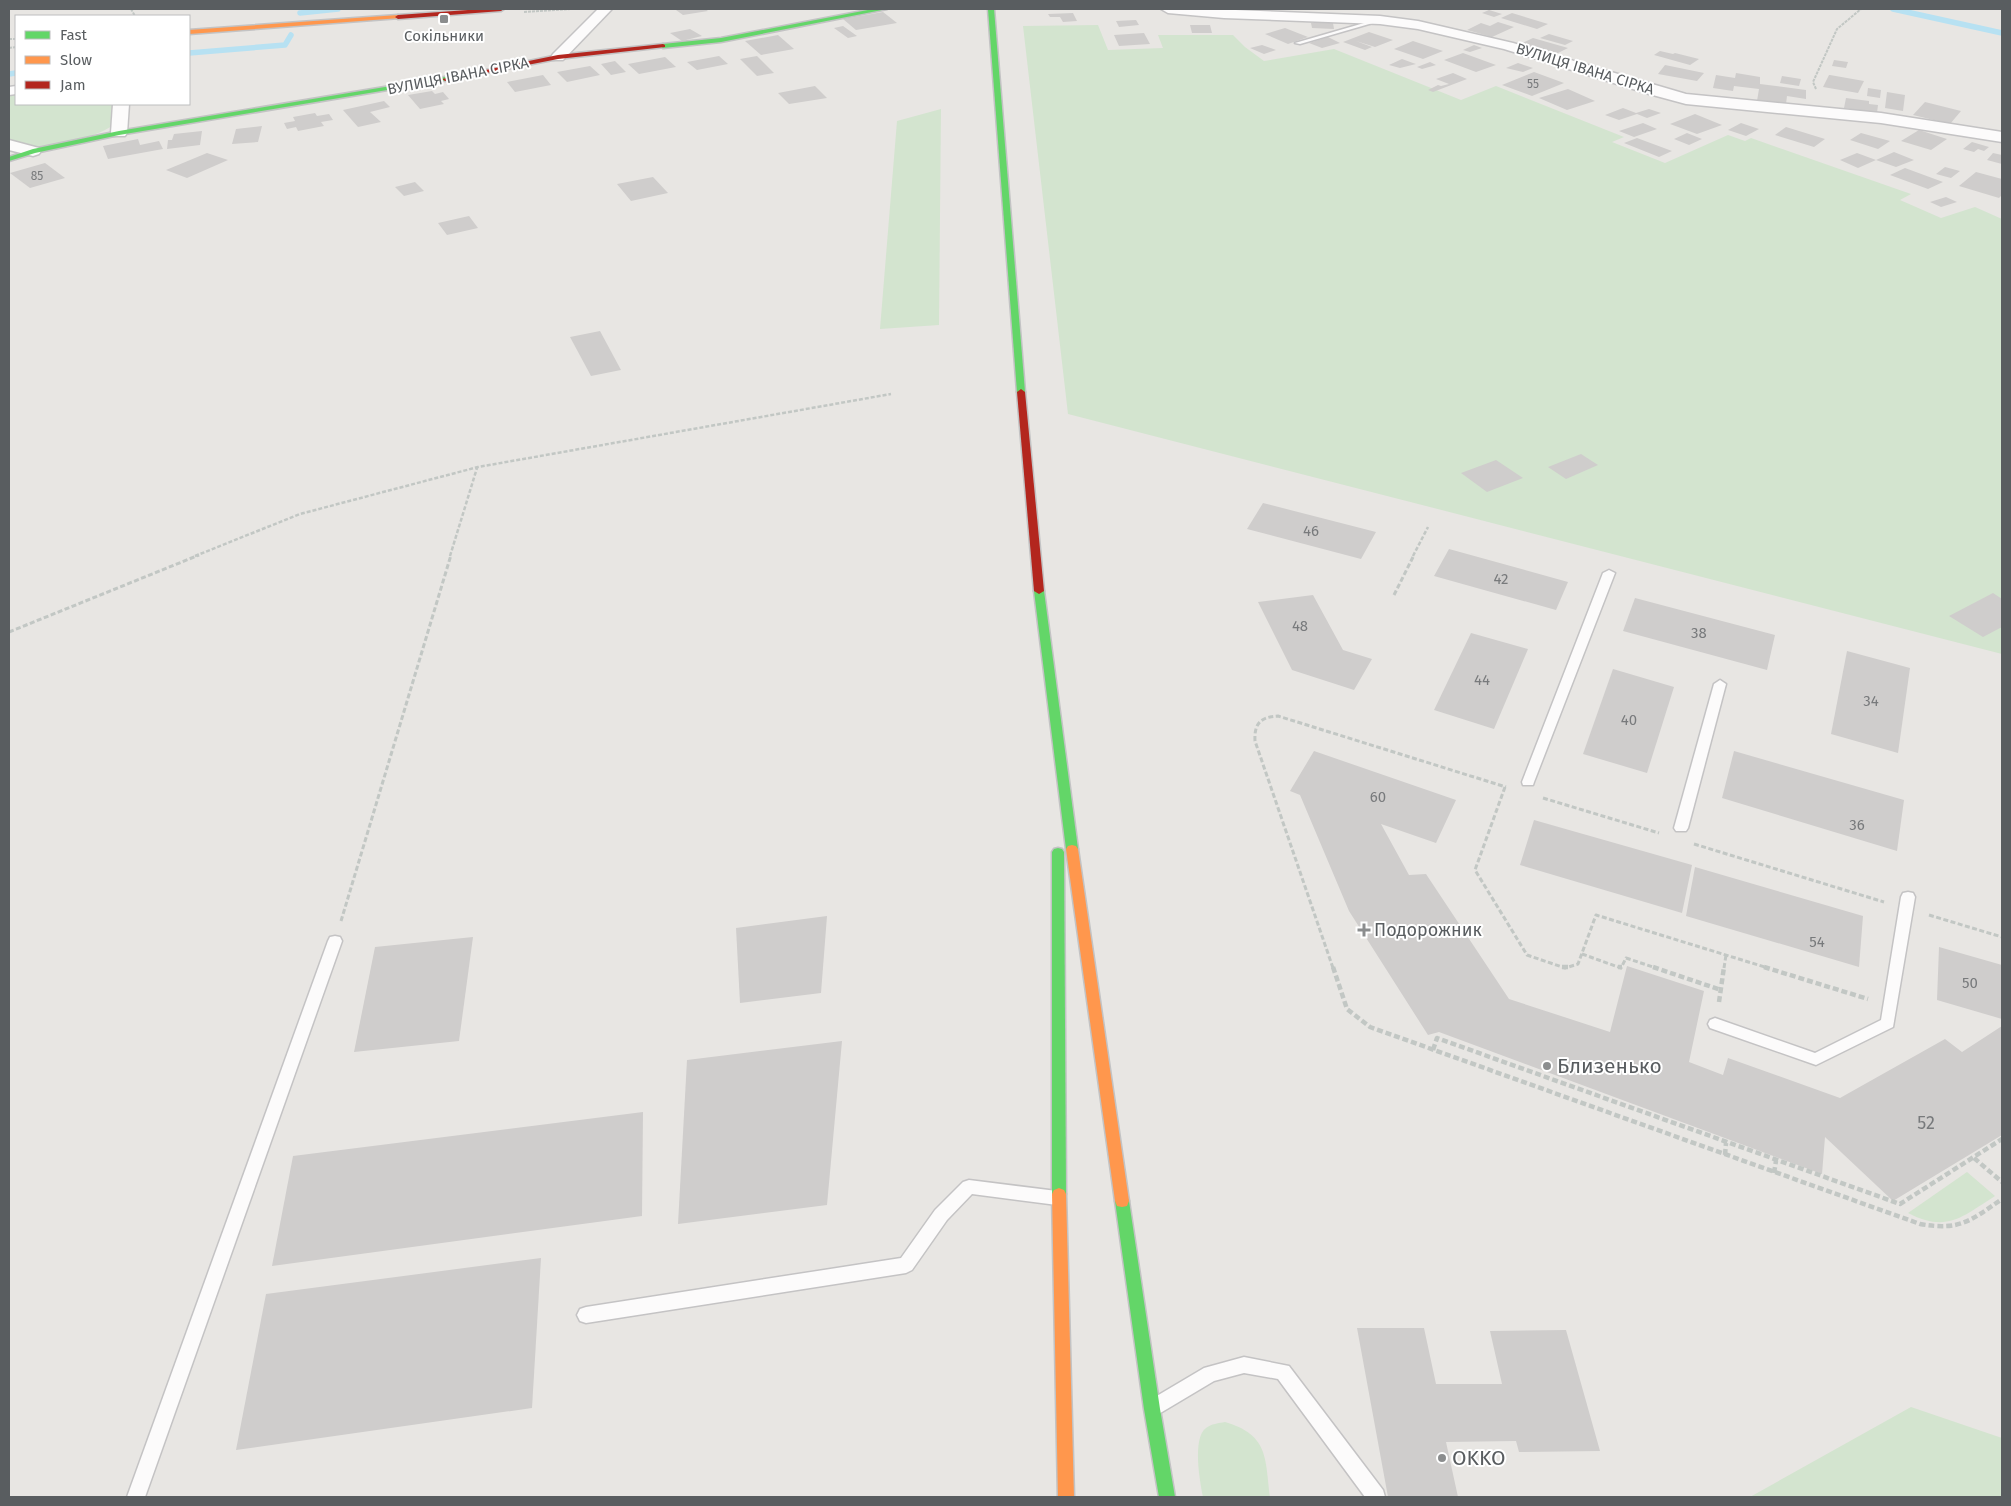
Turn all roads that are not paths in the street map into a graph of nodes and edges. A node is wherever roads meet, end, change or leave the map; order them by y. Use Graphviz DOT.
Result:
graph roads {
  1 [pos="501,9"];
  2 [pos="605,9"];
  3 [pos="884,9"];
  4 [pos="991,9"];
  5 [pos="1168,9"];
  6 [pos="1380,20"];
  7 [pos="190,32"];
  8 [pos="1298,43"];
  9 [pos="558,57"];
  10 [pos="121,105"];
  11 [pos="119,133"];
  12 [pos="2002,137"];
  13 [pos="9,144"];
  14 [pos="33,150"];
  15 [pos="9,159"];
  16 [pos="1610,573"];
  17 [pos="1720,684"];
  18 [pos="1058,750"];
  19 [pos="1528,782"];
  20 [pos="1681,828"];
  21 [pos="1907,902"];
  22 [pos="335,941"];
  23 [pos="1715,1024"];
  24 [pos="1059,1198"];
  25 [pos="586,1315"];
  26 [pos="1152,1409"];
  27 [pos="136,1497"];
  28 [pos="1066,1497"];
  29 [pos="1167,1497"];
  30 [pos="1376,1497"];
  1 -- 7 [label="main road"];
  2 -- 9 [label="street"];
  3 -- 9 [label="main road, ВУЛИЦЯ ІВАНА СІРКА"];
  4 -- 18 [label="main road"];
  5 -- 6 [label="street, ВУЛИЦЯ ІВАНА СІРКА"];
  6 -- 8 [label="lane"];
  6 -- 12 [label="street, ВУЛИЦЯ ІВАНА СІРКА"];
  9 -- 11 [label="main road, ВУЛИЦЯ ІВАНА СІРКА"];
  10 -- 11 [label="street"];
  11 -- 14 [label="main road, ВУЛИЦЯ ІВАНА СІРКА"];
  13 -- 14 [label="street, ВУЛИЦЯ ІВАНА СІРКА"];
  14 -- 15 [label="main road, ВУЛИЦЯ ІВАНА СІРКА"];
  16 -- 19 [label="lane"];
  17 -- 20 [label="lane"];
  18 -- 24 [label="main road"];
  18 -- 26 [label="main road"];
  21 -- 23 [label="lane"];
  22 -- 27 [label="lane"];
  24 -- 25 [label="lane"];
  24 -- 28 [label="main road"];
  26 -- 29 [label="main road"];
  26 -- 30 [label="lane"];
}
